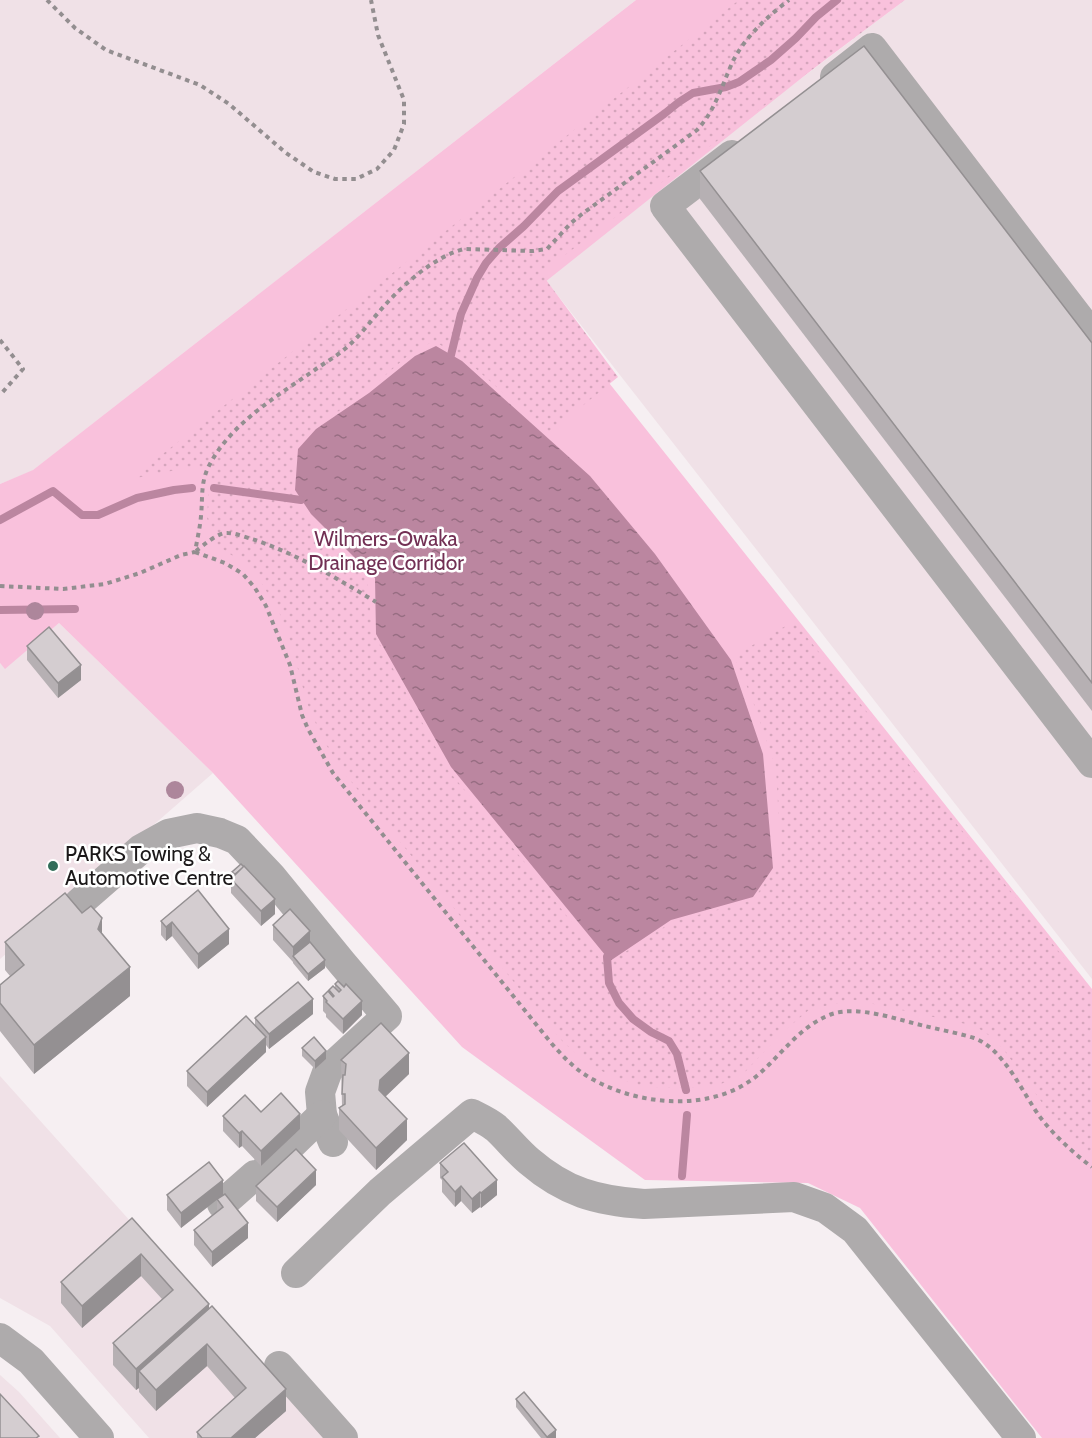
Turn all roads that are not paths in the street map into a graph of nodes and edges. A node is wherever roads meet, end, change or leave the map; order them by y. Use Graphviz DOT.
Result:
graph roads {
  1 [pos="816,91"];
  2 [pos="750,142"];
  3 [pos="1090,330"];
  4 [pos="1092,763"];
  5 [pos="78,903"];
  6 [pos="222,1204"];
  7 [pos="296,1274"];
  8 [pos="0,1338"];
  9 [pos="279,1366"];
  10 [pos="99,1438"];
  11 [pos="343,1438"];
  12 [pos="1021,1438"];
  1 -- 3 [label="street"];
  2 -- 4 [label="street"];
  5 -- 6 [label="street"];
  7 -- 12 [label="street"];
  8 -- 10 [label="street"];
  9 -- 11 [label="street"];
}
